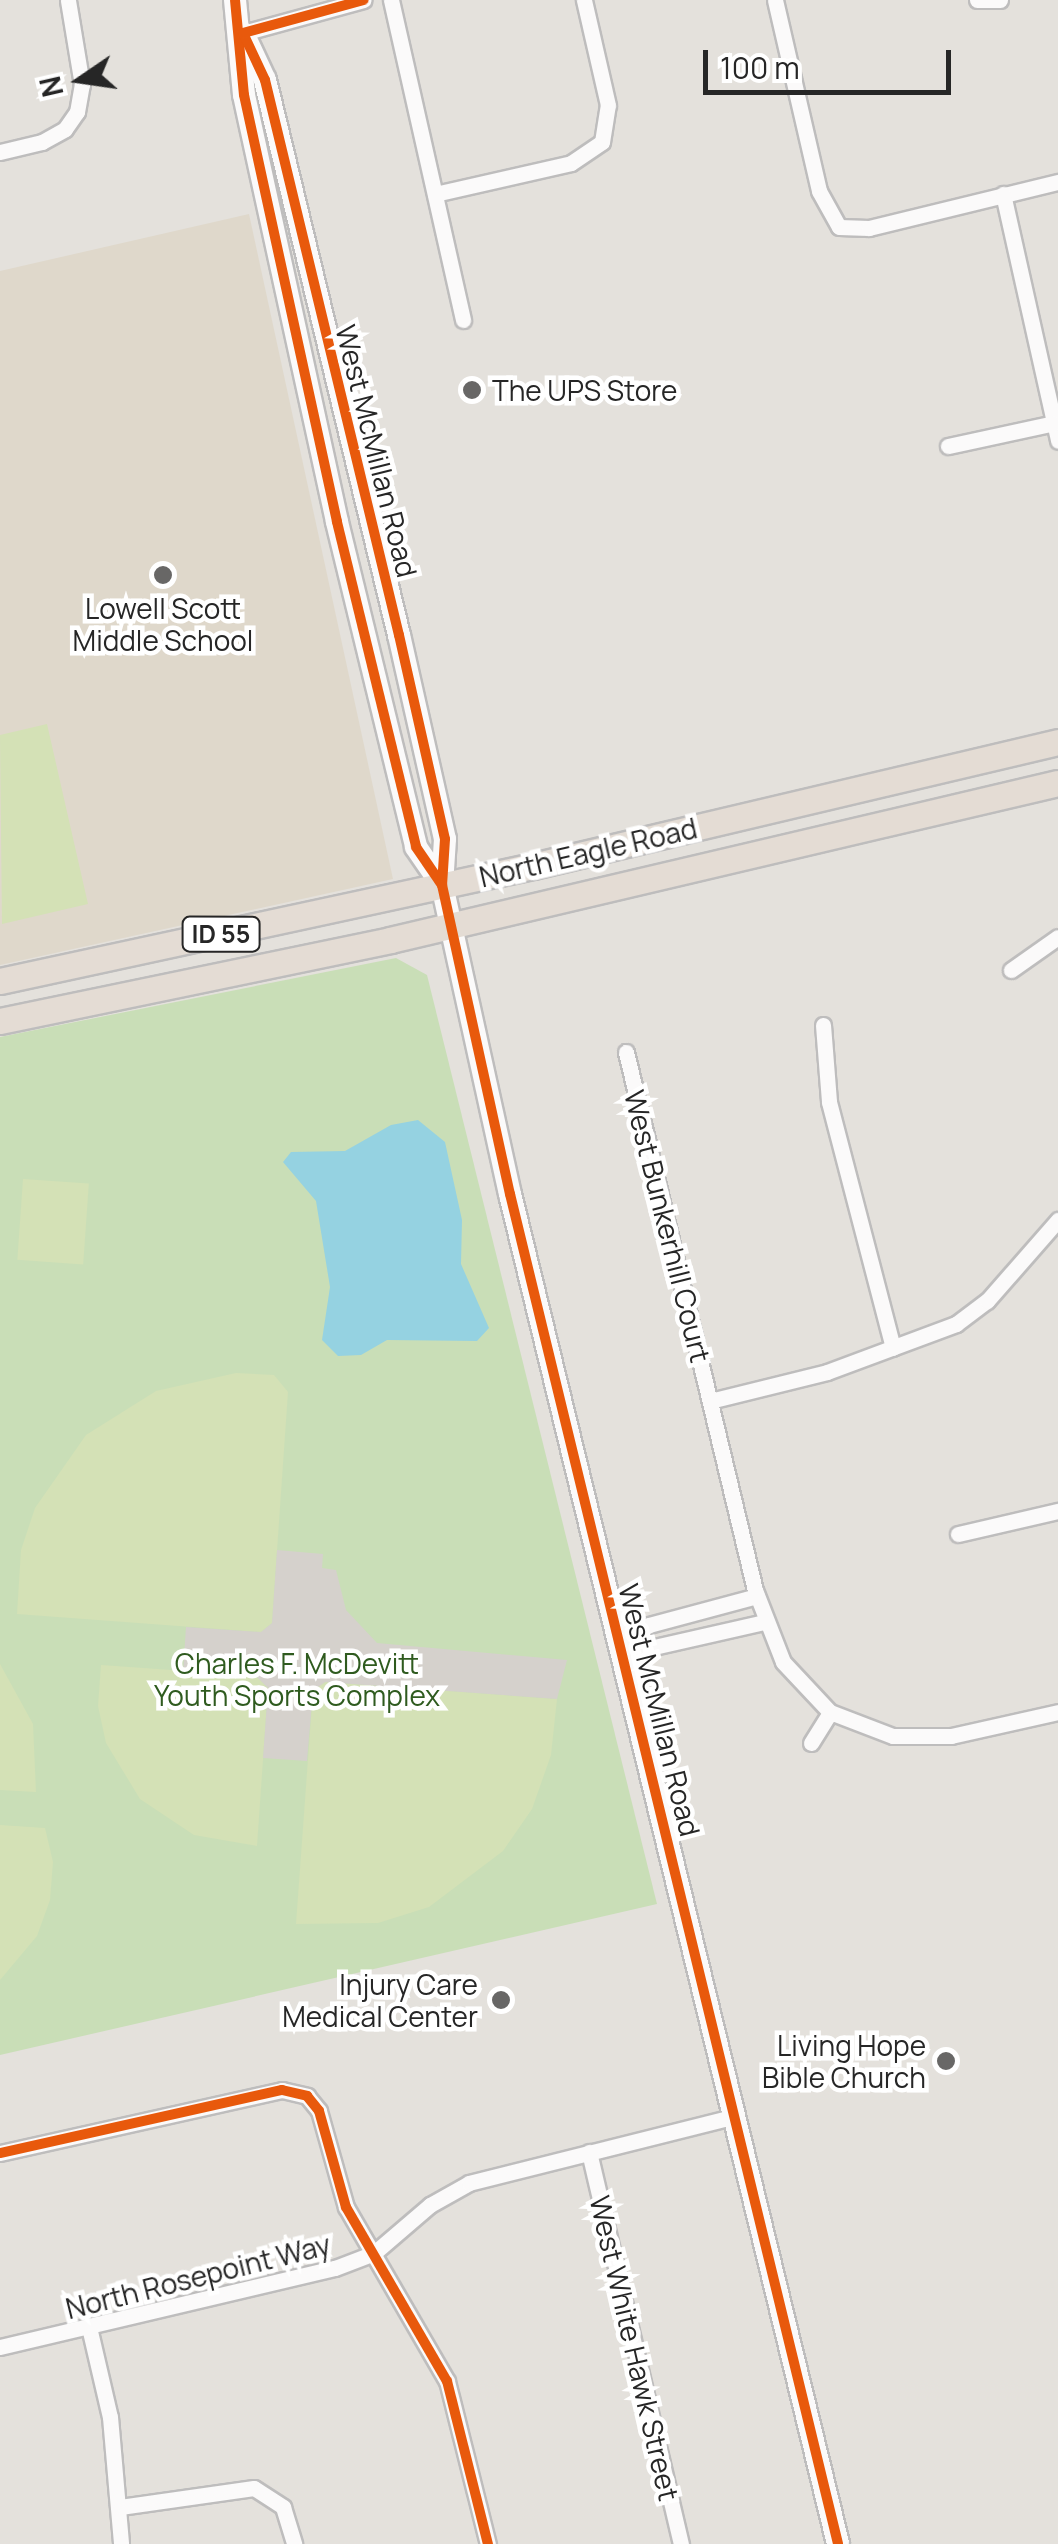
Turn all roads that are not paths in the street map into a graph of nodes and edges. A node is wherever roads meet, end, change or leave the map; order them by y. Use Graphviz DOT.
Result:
graph roads {
  1 [pos="68,0"];
  2 [pos="235,0"];
  3 [pos="364,0"];
  4 [pos="391,0"];
  5 [pos="584,0"];
  6 [pos="776,0"];
  7 [pos="1000,0"];
  8 [pos="978,1"];
  9 [pos="242,33"];
  10 [pos="268,90"];
  11 [pos="0,152"];
  12 [pos="1058,182"];
  13 [pos="436,194"];
  14 [pos="1003,194"];
  15 [pos="277,234"];
  16 [pos="463,320"];
  17 [pos="1054,423"];
  18 [pos="1058,441"];
  19 [pos="948,446"];
  20 [pos="1058,742"];
  21 [pos="1058,783"];
  22 [pos="442,885"];
  23 [pos="452,924"];
  24 [pos="1058,937"];
  25 [pos="1011,970"];
  26 [pos="0,981"];
  27 [pos="0,1021"];
  28 [pos="823,1025"];
  29 [pos="626,1052"];
  30 [pos="1058,1220"];
  31 [pos="892,1348"];
  32 [pos="710,1401"];
  33 [pos="1058,1512"];
  34 [pos="958,1534"];
  35 [pos="757,1596"];
  36 [pos="764,1622"];
  37 [pos="621,1642"];
  38 [pos="830,1712"];
  39 [pos="1058,1712"];
  40 [pos="811,1743"];
  41 [pos="735,2116"];
  42 [pos="589,2152"];
  43 [pos="0,2154"];
  44 [pos="374,2253"];
  45 [pos="89,2327"];
  46 [pos="0,2347"];
  47 [pos="120,2507"];
  48 [pos="120,2544"];
  49 [pos="294,2544"];
  50 [pos="488,2544"];
  51 [pos="681,2544"];
  52 [pos="838,2544"];
  1 -- 11 [label="street"];
  2 -- 9 [label="main road, West McMillan Road"];
  3 -- 9 [label="street"];
  4 -- 13 [label="street"];
  5 -- 13 [label="street"];
  6 -- 14 [label="street"];
  7 -- 8 [label="street"];
  9 -- 10 [label="main road, West McMillan Road"];
  9 -- 15 [label="main road, West McMillan Road"];
  10 -- 15 [label="main road"];
  10 -- 22 [label="main road, West McMillan Road"];
  12 -- 14 [label="street"];
  13 -- 16 [label="street"];
  14 -- 17 [label="street"];
  15 -- 22 [label="main road, West McMillan Road"];
  17 -- 18 [label="street"];
  17 -- 19 [label="street"];
  20 -- 22 [label="highway, North Eagle Road / ID 55"];
  21 -- 23 [label="highway, North Eagle Road / ID 55"];
  22 -- 23 [label="main road, West McMillan Road"];
  22 -- 26 [label="highway, North Eagle Road / ID 55"];
  23 -- 27 [label="highway, North Eagle Road / ID 55"];
  23 -- 37 [label="main road, West McMillan Road"];
  24 -- 25 [label="street"];
  28 -- 31 [label="street"];
  29 -- 32 [label="street, West Bunkerhill Court"];
  30 -- 31 [label="street"];
  31 -- 32 [label="street"];
  32 -- 35 [label="street, West Bunkerhill Court"];
  33 -- 34 [label="street"];
  35 -- 36 [label="street, West Bunkerhill Court"];
  35 -- 37 [label="street"];
  36 -- 37 [label="street"];
  36 -- 38 [label="street, West Bunkerhill Court"];
  37 -- 41 [label="main road, West McMillan Road"];
  38 -- 39 [label="street"];
  38 -- 40 [label="street"];
  41 -- 42 [label="street, North Rosepoint Way"];
  41 -- 52 [label="main road, West McMillan Road"];
  42 -- 44 [label="street, North Rosepoint Way"];
  42 -- 51 [label="street, West White Hawk Street"];
  43 -- 44 [label="street"];
  44 -- 45 [label="street, North Rosepoint Way"];
  44 -- 50 [label="street"];
  45 -- 46 [label="street, North Rosepoint Way"];
  45 -- 47 [label="street"];
  47 -- 48 [label="street"];
  47 -- 49 [label="street"];
}
